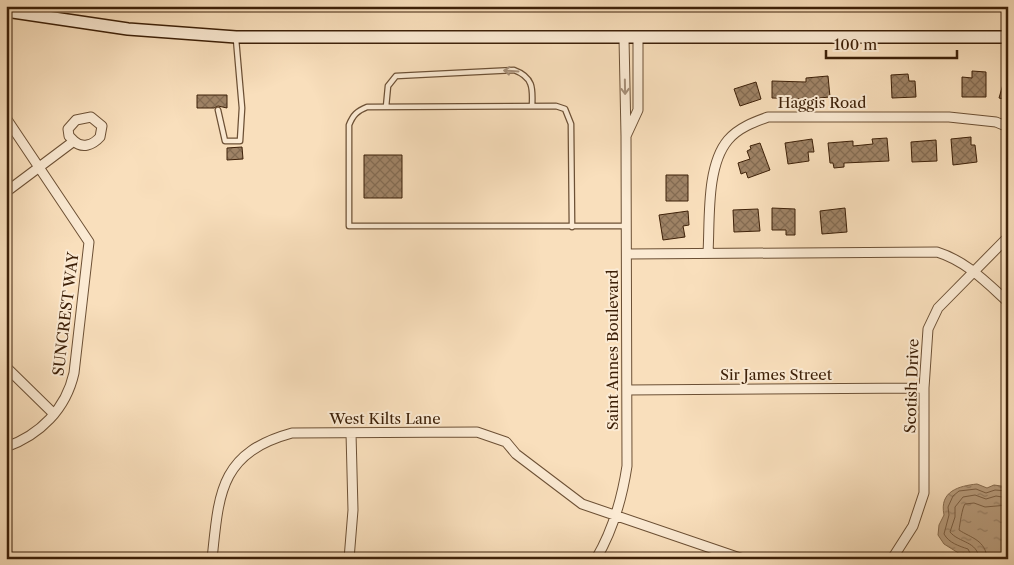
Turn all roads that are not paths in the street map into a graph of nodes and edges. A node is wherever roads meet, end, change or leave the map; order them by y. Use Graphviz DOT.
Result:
graph roads {
  1 [pos="6,11"];
  2 [pos="236,37"];
  3 [pos="1008,37"];
  4 [pos="624,38"];
  5 [pos="638,38"];
  6 [pos="532,106"];
  7 [pos="386,107"];
  8 [pos="218,110"];
  9 [pos="6,118"];
  10 [pos="1008,127"];
  11 [pos="626,136"];
  12 [pos="74,141"];
  13 [pos="39,168"];
  14 [pos="6,192"];
  15 [pos="626,226"];
  16 [pos="572,227"];
  17 [pos="1008,237"];
  18 [pos="708,253"];
  19 [pos="626,254"];
  20 [pos="974,271"];
  21 [pos="1008,302"];
  22 [pos="6,367"];
  23 [pos="924,388"];
  24 [pos="628,390"];
  25 [pos="54,414"];
  26 [pos="351,433"];
  27 [pos="6,448"];
  28 [pos="616,516"];
  29 [pos="212,559"];
  30 [pos="349,559"];
  31 [pos="596,559"];
  32 [pos="744,559"];
  33 [pos="892,559"];
  1 -- 2 [label="main road"];
  2 -- 4 [label="main road"];
  2 -- 8 [label="lane"];
  3 -- 5 [label="main road"];
  4 -- 5 [label="main road"];
  4 -- 11 [label="street, Saint Annes Boulevard, one-way"];
  5 -- 11 [label="street, Saint Annes Boulevard"];
  6 -- 7 [label="lane"];
  6 -- 7 [label="lane, one-way"];
  6 -- 16 [label="lane"];
  7 -- 16 [label="lane"];
  9 -- 13 [label="street, SUNCREST WAY"];
  10 -- 18 [label="street, Haggis Road"];
  11 -- 15 [label="street, Saint Annes Boulevard"];
  12 -- 13 [label="street"];
  13 -- 14 [label="street"];
  13 -- 25 [label="street, SUNCREST WAY"];
  15 -- 16 [label="lane"];
  15 -- 19 [label="street, Saint Annes Boulevard"];
  17 -- 20 [label="street, Scotish Drive"];
  18 -- 19 [label="street"];
  18 -- 20 [label="street"];
  19 -- 24 [label="street, Saint Annes Boulevard"];
  20 -- 21 [label="street"];
  20 -- 23 [label="street, Scotish Drive"];
  22 -- 25 [label="street"];
  23 -- 24 [label="street, Sir James Street"];
  23 -- 33 [label="street, Scotish Drive"];
  24 -- 28 [label="street, Saint Annes Boulevard"];
  25 -- 27 [label="street, SUNCREST WAY"];
  26 -- 28 [label="street, West Kilts Lane"];
  26 -- 29 [label="street, West Kilts Lane"];
  26 -- 30 [label="street"];
  28 -- 31 [label="street, Saint Annes Boulevard"];
  28 -- 32 [label="street, West Kilts Lane"];
}
